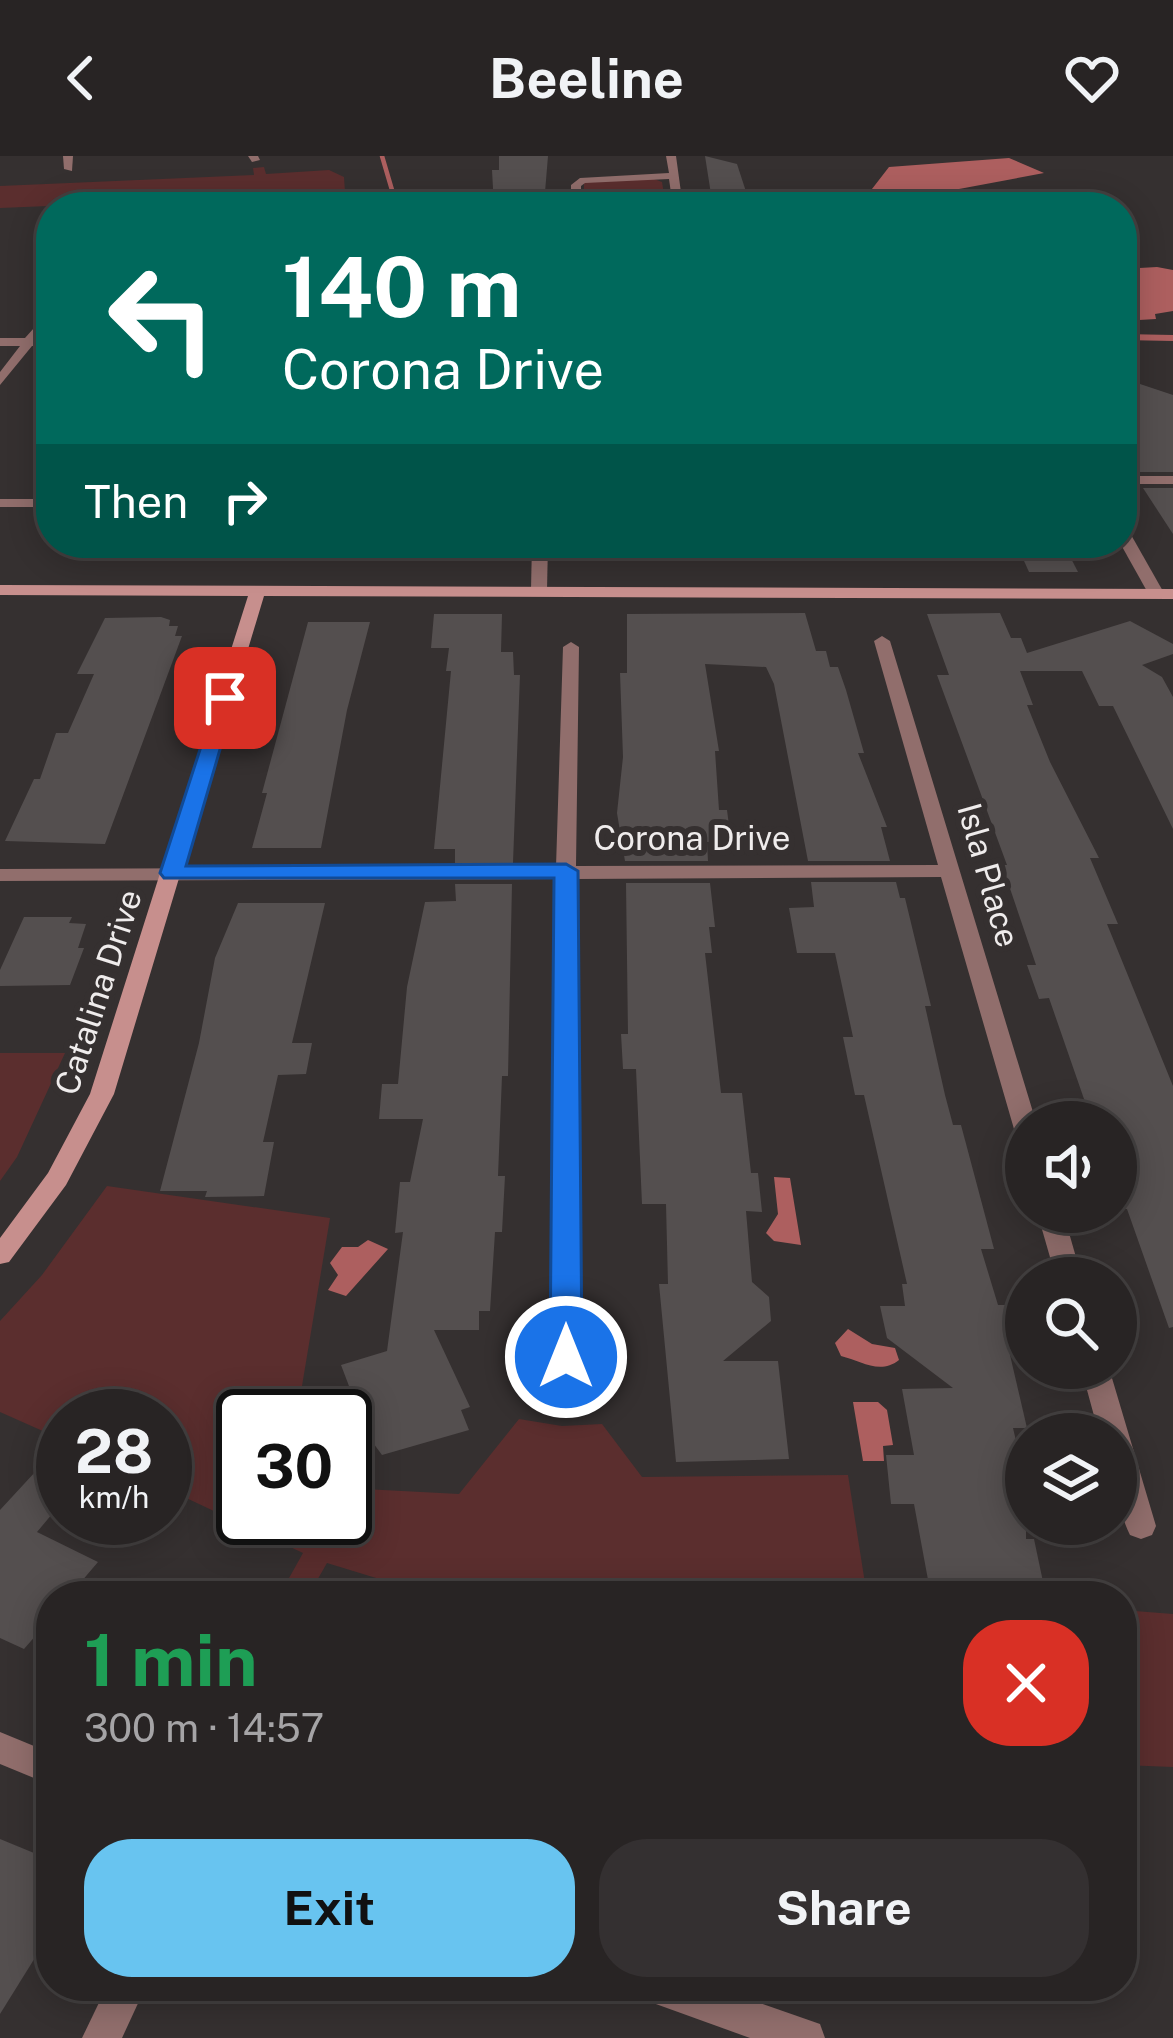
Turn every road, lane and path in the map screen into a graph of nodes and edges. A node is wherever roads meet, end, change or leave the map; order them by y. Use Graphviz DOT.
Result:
graph roads {
  1 [pos="68,156"];
  2 [pos="671,156"];
  3 [pos="590,166"];
  4 [pos="69,170"];
  5 [pos="600,176"];
  6 [pos="672,176"];
  7 [pos="576,192"];
  8 [pos="675,192"];
  9 [pos="36,332"];
  10 [pos="0,342"];
  11 [pos="29,342"];
  12 [pos="36,342"];
  13 [pos="0,381"];
  14 [pos="1137,480"];
  15 [pos="1173,480"];
  16 [pos="0,503"];
  17 [pos="36,503"];
  18 [pos="1137,555"];
  19 [pos="540,558"];
  20 [pos="0,590"];
  21 [pos="539,590"];
  22 [pos="257,591"];
  23 [pos="1164,594"];
  24 [pos="882,641"];
  25 [pos="572,647"];
  26 [pos="566,871"];
  27 [pos="951,871"];
  28 [pos="172,873"];
  29 [pos="0,874"];
  30 [pos="1018,1101"];
  31 [pos="0,1255"];
  32 [pos="566,1357"];
  33 [pos="1137,1512"];
  34 [pos="1141,1526"];
  35 [pos="0,1748"];
  36 [pos="36,1763"];
  37 [pos="120,2001"];
  38 [pos="699,2001"];
  39 [pos="100,2038"];
  40 [pos="806,2038"];
  1 -- 4 [label="street"];
  2 -- 6 [label="street"];
  3 -- 5 [label="street"];
  5 -- 6 [label="street"];
  5 -- 7 [label="street"];
  6 -- 8 [label="street"];
  9 -- 11 [label="street"];
  10 -- 11 [label="street"];
  11 -- 12 [label="street"];
  11 -- 13 [label="street"];
  14 -- 15 [label="street"];
  16 -- 17 [label="street"];
  18 -- 23 [label="street"];
  19 -- 21 [label="street"];
  20 -- 22 [label="street"];
  21 -- 22 [label="street"];
  21 -- 23 [label="street"];
  22 -- 28 [label="street, Catalina Drive"];
  24 -- 27 [label="street, Isla Place"];
  25 -- 26 [label="street"];
  26 -- 27 [label="street, Corona Drive"];
  26 -- 28 [label="street, Corona Drive"];
  26 -- 32 [label="street"];
  27 -- 30 [label="street, Isla Place"];
  28 -- 29 [label="street, Corona Drive"];
  28 -- 31 [label="street, Catalina Drive"];
  33 -- 34 [label="street"];
  35 -- 36 [label="street"];
  37 -- 39 [label="street"];
  38 -- 40 [label="street"];
}
